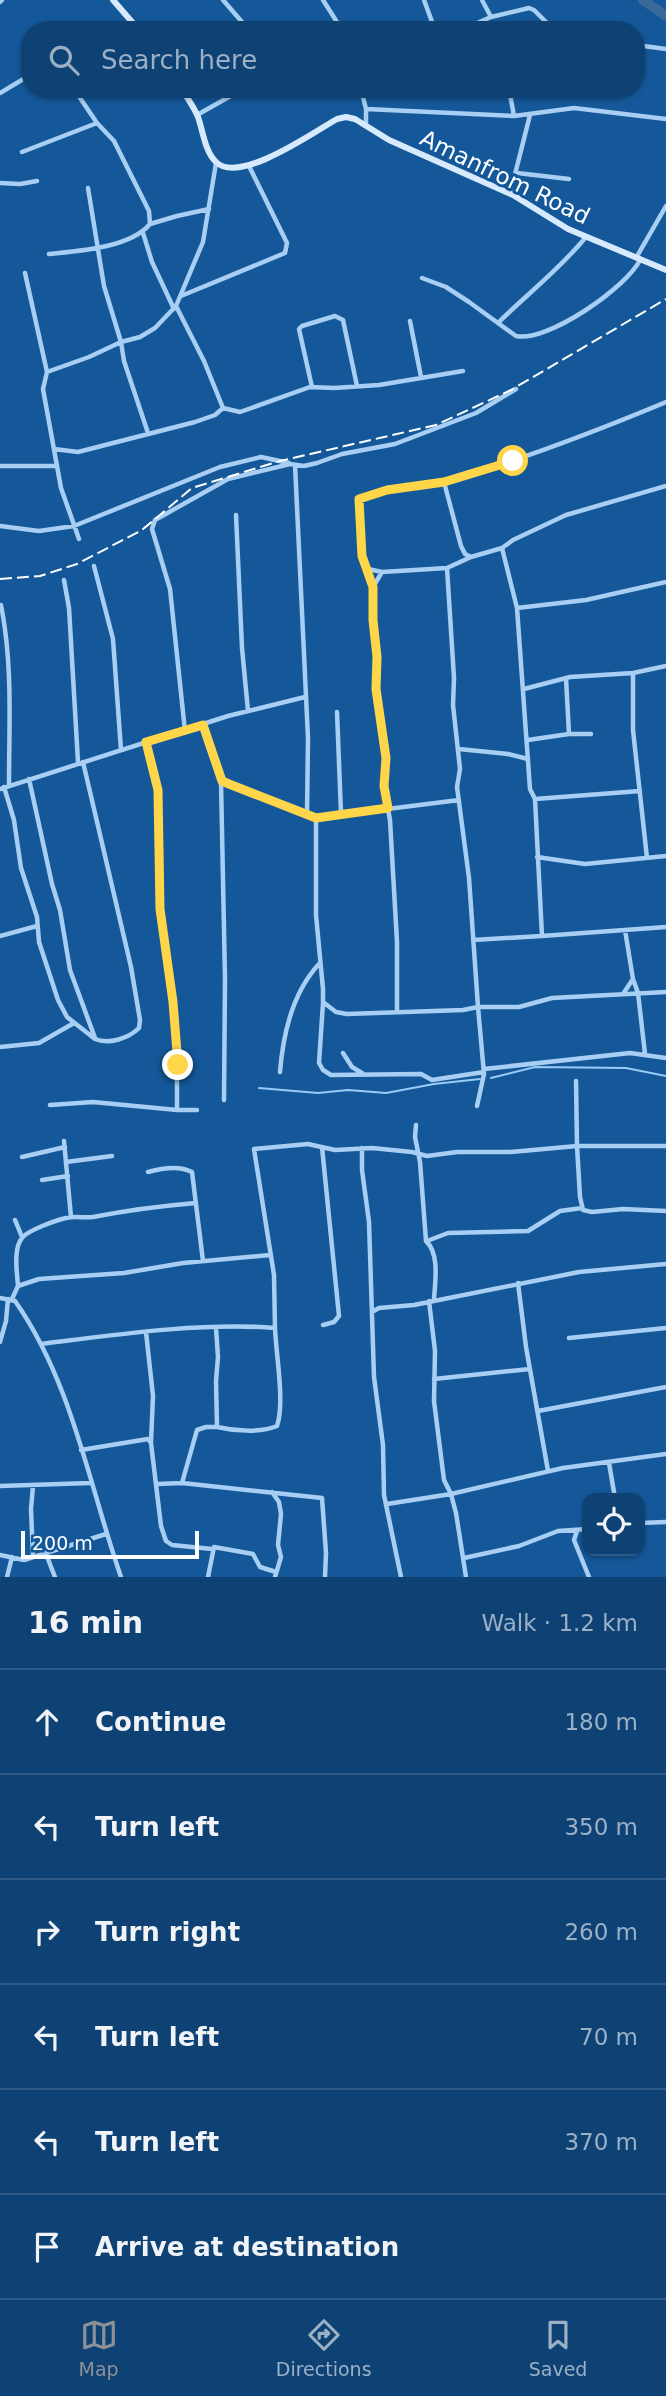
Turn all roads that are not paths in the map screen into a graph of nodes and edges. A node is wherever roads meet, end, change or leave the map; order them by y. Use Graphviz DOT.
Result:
graph roads {
  1 [pos="113,0"];
  2 [pos="223,0"];
  3 [pos="323,0"];
  4 [pos="424,0"];
  5 [pos="482,0"];
  6 [pos="491,17"];
  7 [pos="131,21"];
  8 [pos="242,21"];
  9 [pos="336,21"];
  10 [pos="432,21"];
  11 [pos="482,21"];
  12 [pos="545,21"];
  13 [pos="645,46"];
  14 [pos="666,49"];
  15 [pos="21,80"];
  16 [pos="0,93"];
  17 [pos="80,98"];
  18 [pos="187,98"];
  19 [pos="227,98"];
  20 [pos="363,98"];
  21 [pos="511,98"];
  22 [pos="366,109"];
  23 [pos="197,115"];
  24 [pos="530,115"];
  25 [pos="514,116"];
  26 [pos="666,119"];
  27 [pos="97,122"];
  28 [pos="366,125"];
  29 [pos="22,152"];
  30 [pos="216,163"];
  31 [pos="249,166"];
  32 [pos="517,173"];
  33 [pos="569,179"];
  34 [pos="37,181"];
  35 [pos="0,183"];
  36 [pos="88,188"];
  37 [pos="510,194"];
  38 [pos="666,206"];
  39 [pos="209,209"];
  40 [pos="150,224"];
  41 [pos="143,233"];
  42 [pos="586,237"];
  43 [pos="97,248"];
  44 [pos="49,254"];
  45 [pos="638,260"];
  46 [pos="666,270"];
  47 [pos="25,273"];
  48 [pos="422,278"];
  49 [pos="180,297"];
  50 [pos="175,308"];
  51 [pos="410,321"];
  52 [pos="498,323"];
  53 [pos="121,342"];
  54 [pos="463,371"];
  55 [pos="47,372"];
  56 [pos="421,377"];
  57 [pos="357,386"];
  58 [pos="312,387"];
  59 [pos="516,389"];
  60 [pos="666,402"];
  61 [pos="223,408"];
  62 [pos="148,433"];
  63 [pos="54,449"];
  64 [pos="293,464"];
  65 [pos="0,466"];
  66 [pos="57,466"];
  67 [pos="444,482"];
  68 [pos="666,486"];
  69 [pos="236,515"];
  70 [pos="0,526"];
  71 [pos="74,526"];
  72 [pos="79,539"];
  73 [pos="502,548"];
  74 [pos="465,554"];
  75 [pos="471,557"];
  76 [pos="464,561"];
  77 [pos="94,566"];
  78 [pos="447,568"];
  79 [pos="368,569"];
  80 [pos="382,572"];
  81 [pos="64,580"];
  82 [pos="666,582"];
  83 [pos="373,587"];
  84 [pos="1,606"];
  85 [pos="517,608"];
  86 [pos="666,666"];
  87 [pos="633,673"];
  88 [pos="566,678"];
  89 [pos="524,689"];
  90 [pos="305,697"];
  91 [pos="248,711"];
  92 [pos="337,712"];
  93 [pos="203,725"];
  94 [pos="185,731"];
  95 [pos="569,734"];
  96 [pos="591,734"];
  97 [pos="528,740"];
  98 [pos="146,742"];
  99 [pos="459,749"];
  100 [pos="121,750"];
  101 [pos="528,759"];
  102 [pos="80,762"];
  103 [pos="29,779"];
  104 [pos="222,781"];
  105 [pos="4,787"];
  106 [pos="640,791"];
  107 [pos="535,799"];
  108 [pos="458,800"];
  109 [pos="388,808"];
  110 [pos="307,814"];
  111 [pos="341,814"];
  112 [pos="316,818"];
  113 [pos="666,856"];
  114 [pos="537,857"];
  115 [pos="647,858"];
  116 [pos="37,926"];
  117 [pos="666,927"];
  118 [pos="625,930"];
  119 [pos="0,936"];
  120 [pos="542,936"];
  121 [pos="473,940"];
  122 [pos="320,963"];
  123 [pos="633,979"];
  124 [pos="666,992"];
  125 [pos="638,993"];
  126 [pos="622,994"];
  127 [pos="323,1002"];
  128 [pos="478,1007"];
  129 [pos="397,1011"];
  130 [pos="74,1023"];
  131 [pos="95,1039"];
  132 [pos="0,1047"];
  133 [pos="343,1054"];
  134 [pos="645,1054"];
  135 [pos="666,1058"];
  136 [pos="484,1070"];
  137 [pos="279,1072"];
  138 [pos="363,1074"];
  139 [pos="576,1081"];
  140 [pos="223,1100"];
  141 [pos="50,1105"];
  142 [pos="477,1106"];
  143 [pos="177,1110"];
  144 [pos="197,1110"];
  145 [pos="416,1125"];
  146 [pos="577,1146"];
  147 [pos="666,1146"];
  148 [pos="322,1147"];
  149 [pos="362,1148"];
  150 [pos="419,1153"];
  151 [pos="112,1156"];
  152 [pos="22,1157"];
  153 [pos="66,1162"];
  154 [pos="148,1172"];
  155 [pos="68,1176"];
  156 [pos="42,1181"];
  157 [pos="196,1203"];
  158 [pos="582,1208"];
  159 [pos="666,1211"];
  160 [pos="71,1217"];
  161 [pos="15,1220"];
  162 [pos="22,1237"];
  163 [pos="426,1241"];
  164 [pos="270,1255"];
  165 [pos="204,1261"];
  166 [pos="666,1264"];
  167 [pos="518,1283"];
  168 [pos="19,1286"];
  169 [pos="0,1298"];
  170 [pos="10,1299"];
  171 [pos="432,1300"];
  172 [pos="372,1312"];
  173 [pos="323,1325"];
  174 [pos="216,1328"];
  175 [pos="275,1328"];
  176 [pos="666,1328"];
  177 [pos="146,1332"];
  178 [pos="569,1338"];
  179 [pos="0,1342"];
  180 [pos="41,1344"];
  181 [pos="530,1369"];
  182 [pos="433,1379"];
  183 [pos="666,1387"];
  184 [pos="538,1411"];
  185 [pos="217,1427"];
  186 [pos="151,1443"];
  187 [pos="81,1450"];
  188 [pos="666,1454"];
  189 [pos="609,1463"];
  190 [pos="548,1471"];
  191 [pos="90,1483"];
  192 [pos="182,1483"];
  193 [pos="158,1484"];
  194 [pos="0,1486"];
  195 [pos="33,1486"];
  196 [pos="271,1491"];
  197 [pos="614,1493"];
  198 [pos="451,1494"];
  199 [pos="387,1504"];
  200 [pos="666,1522"];
  201 [pos="645,1523"];
  202 [pos="582,1530"];
  203 [pos="578,1531"];
  204 [pos="106,1534"];
  205 [pos="212,1549"];
  206 [pos="46,1554"];
  207 [pos="0,1555"];
  208 [pos="12,1558"];
  209 [pos="33,1558"];
  210 [pos="464,1558"];
  211 [pos="275,1574"];
  212 [pos="7,1577"];
  213 [pos="55,1577"];
  214 [pos="121,1577"];
  215 [pos="208,1577"];
  216 [pos="325,1577"];
  217 [pos="401,1577"];
  218 [pos="466,1577"];
  219 [pos="589,1577"];
  1 -- 7 [label="street"];
  2 -- 8 [label="street"];
  3 -- 9 [label="street"];
  4 -- 10 [label="street"];
  5 -- 6 [label="street"];
  6 -- 11 [label="street"];
  6 -- 12 [label="street"];
  13 -- 14 [label="street"];
  15 -- 16 [label="street"];
  17 -- 27 [label="street"];
  18 -- 23 [label="street"];
  19 -- 23 [label="street"];
  20 -- 22 [label="street"];
  21 -- 25 [label="street"];
  22 -- 25 [label="street"];
  22 -- 28 [label="street"];
  23 -- 30 [label="street"];
  24 -- 25 [label="street"];
  24 -- 26 [label="street"];
  24 -- 32 [label="street"];
  27 -- 29 [label="street"];
  27 -- 40 [label="street"];
  28 -- 31 [label="street, Amanfrom Road"];
  28 -- 37 [label="street, Amanfrom Road"];
  30 -- 31 [label="street"];
  30 -- 39 [label="street"];
  31 -- 49 [label="street"];
  32 -- 33 [label="street"];
  32 -- 37 [label="street"];
  34 -- 35 [label="street"];
  36 -- 43 [label="street"];
  37 -- 42 [label="street, Amanfrom Road"];
  38 -- 45 [label="street"];
  39 -- 40 [label="street"];
  39 -- 49 [label="street"];
  40 -- 41 [label="street"];
  41 -- 43 [label="street"];
  41 -- 50 [label="street"];
  42 -- 45 [label="street, Amanfrom Road"];
  42 -- 52 [label="street"];
  43 -- 44 [label="street"];
  43 -- 53 [label="street"];
  45 -- 46 [label="street, Amanfrom Road"];
  45 -- 52 [label="street"];
  47 -- 55 [label="street"];
  48 -- 52 [label="street"];
  49 -- 50 [label="street"];
  50 -- 53 [label="street"];
  50 -- 61 [label="street"];
  51 -- 56 [label="street"];
  53 -- 55 [label="street"];
  53 -- 62 [label="street"];
  54 -- 56 [label="street"];
  55 -- 63 [label="street"];
  56 -- 57 [label="street"];
  57 -- 58 [label="street"];
  57 -- 58 [label="street"];
  58 -- 61 [label="street"];
  59 -- 64 [label="street"];
  60 -- 67 [label="street"];
  61 -- 62 [label="street"];
  62 -- 63 [label="street"];
  63 -- 66 [label="street"];
  64 -- 71 [label="street"];
  64 -- 90 [label="street"];
  64 -- 94 [label="street"];
  65 -- 66 [label="street"];
  66 -- 71 [label="street"];
  67 -- 74 [label="street"];
  67 -- 79 [label="street"];
  68 -- 73 [label="street"];
  69 -- 91 [label="street"];
  70 -- 71 [label="street"];
  71 -- 72 [label="street"];
  73 -- 75 [label="street"];
  73 -- 85 [label="street"];
  74 -- 75 [label="street"];
  74 -- 76 [label="street"];
  75 -- 76 [label="street"];
  76 -- 78 [label="street"];
  77 -- 100 [label="street"];
  78 -- 80 [label="street"];
  78 -- 99 [label="street"];
  79 -- 80 [label="street"];
  79 -- 83 [label="street"];
  80 -- 83 [label="street"];
  81 -- 102 [label="street"];
  82 -- 85 [label="street"];
  83 -- 109 [label="street"];
  84 -- 105 [label="street"];
  85 -- 89 [label="street"];
  86 -- 87 [label="street"];
  87 -- 88 [label="street"];
  87 -- 106 [label="street"];
  88 -- 89 [label="street"];
  88 -- 95 [label="street"];
  89 -- 97 [label="street"];
  90 -- 91 [label="street"];
  90 -- 110 [label="street"];
  91 -- 93 [label="street"];
  92 -- 111 [label="street"];
  93 -- 94 [label="street"];
  93 -- 104 [label="street"];
  94 -- 98 [label="street"];
  95 -- 96 [label="street"];
  95 -- 97 [label="street"];
  97 -- 101 [label="street"];
  98 -- 100 [label="street"];
  98 -- 143 [label="street"];
  99 -- 101 [label="street"];
  99 -- 108 [label="street"];
  100 -- 102 [label="street"];
  101 -- 107 [label="street"];
  102 -- 103 [label="street"];
  102 -- 131 [label="street"];
  103 -- 105 [label="street"];
  103 -- 131 [label="street"];
  104 -- 110 [label="street"];
  104 -- 140 [label="street"];
  105 -- 116 [label="street"];
  106 -- 107 [label="street"];
  106 -- 115 [label="street"];
  107 -- 114 [label="street"];
  108 -- 109 [label="street"];
  108 -- 121 [label="street"];
  109 -- 111 [label="street"];
  109 -- 129 [label="street"];
  110 -- 112 [label="street"];
  111 -- 112 [label="street"];
  112 -- 122 [label="street"];
  113 -- 115 [label="street"];
  114 -- 115 [label="street"];
  114 -- 120 [label="street"];
  116 -- 119 [label="street"];
  116 -- 130 [label="street"];
  117 -- 118 [label="street"];
  118 -- 120 [label="street"];
  118 -- 123 [label="street"];
  120 -- 121 [label="street"];
  121 -- 128 [label="street"];
  122 -- 127 [label="street"];
  122 -- 137 [label="street"];
  123 -- 125 [label="street"];
  123 -- 126 [label="street"];
  124 -- 125 [label="street"];
  125 -- 126 [label="street"];
  125 -- 134 [label="street"];
  126 -- 128 [label="street"];
  127 -- 129 [label="street"];
  127 -- 138 [label="street"];
  128 -- 129 [label="street"];
  128 -- 136 [label="street"];
  130 -- 131 [label="street"];
  130 -- 132 [label="street"];
  133 -- 138 [label="street"];
  134 -- 135 [label="street"];
  134 -- 136 [label="street"];
  136 -- 138 [label="street"];
  136 -- 142 [label="street"];
  139 -- 146 [label="street"];
  141 -- 143 [label="street"];
  143 -- 144 [label="street"];
  145 -- 150 [label="street"];
  146 -- 147 [label="street"];
  146 -- 150 [label="street"];
  146 -- 158 [label="street"];
  148 -- 149 [label="street"];
  148 -- 164 [label="street"];
  148 -- 173 [label="street"];
  149 -- 150 [label="street"];
  149 -- 172 [label="street"];
  150 -- 163 [label="street"];
  151 -- 153 [label="street"];
  152 -- 153 [label="street"];
  153 -- 155 [label="street"];
  154 -- 157 [label="street"];
  155 -- 156 [label="street"];
  155 -- 160 [label="street"];
  157 -- 160 [label="street"];
  157 -- 165 [label="street"];
  158 -- 159 [label="street"];
  158 -- 163 [label="street"];
  160 -- 162 [label="street"];
  161 -- 162 [label="street"];
  162 -- 168 [label="street"];
  163 -- 171 [label="street"];
  164 -- 165 [label="street"];
  164 -- 175 [label="street"];
  165 -- 168 [label="street"];
  166 -- 167 [label="street"];
  167 -- 171 [label="street"];
  167 -- 181 [label="street"];
  168 -- 170 [label="street"];
  169 -- 170 [label="street"];
  170 -- 179 [label="street"];
  170 -- 180 [label="street"];
  171 -- 172 [label="street"];
  171 -- 182 [label="street"];
  172 -- 199 [label="street"];
  174 -- 175 [label="street"];
  174 -- 177 [label="street"];
  174 -- 185 [label="street"];
  175 -- 185 [label="street"];
  176 -- 178 [label="street"];
  177 -- 180 [label="street"];
  177 -- 186 [label="street"];
  180 -- 187 [label="street"];
  181 -- 182 [label="street"];
  181 -- 184 [label="street"];
  182 -- 198 [label="street"];
  183 -- 184 [label="street"];
  184 -- 190 [label="street"];
  185 -- 192 [label="street"];
  186 -- 187 [label="street"];
  186 -- 193 [label="street"];
  187 -- 191 [label="street"];
  188 -- 189 [label="street"];
  189 -- 190 [label="street"];
  189 -- 197 [label="street"];
  190 -- 198 [label="street"];
  191 -- 195 [label="street"];
  191 -- 204 [label="street"];
  192 -- 193 [label="street"];
  192 -- 196 [label="street"];
  193 -- 205 [label="street"];
  194 -- 195 [label="street"];
  195 -- 209 [label="street"];
  196 -- 211 [label="street"];
  196 -- 216 [label="street"];
  198 -- 199 [label="street"];
  198 -- 210 [label="street"];
  199 -- 217 [label="street"];
  200 -- 201 [label="street"];
  202 -- 203 [label="street"];
  203 -- 210 [label="street"];
  203 -- 219 [label="street"];
  204 -- 206 [label="street"];
  204 -- 214 [label="street"];
  205 -- 211 [label="street"];
  205 -- 215 [label="street"];
  206 -- 209 [label="street"];
  206 -- 213 [label="street"];
  207 -- 208 [label="street"];
  208 -- 209 [label="street"];
  208 -- 212 [label="street"];
  210 -- 218 [label="street"];
}
